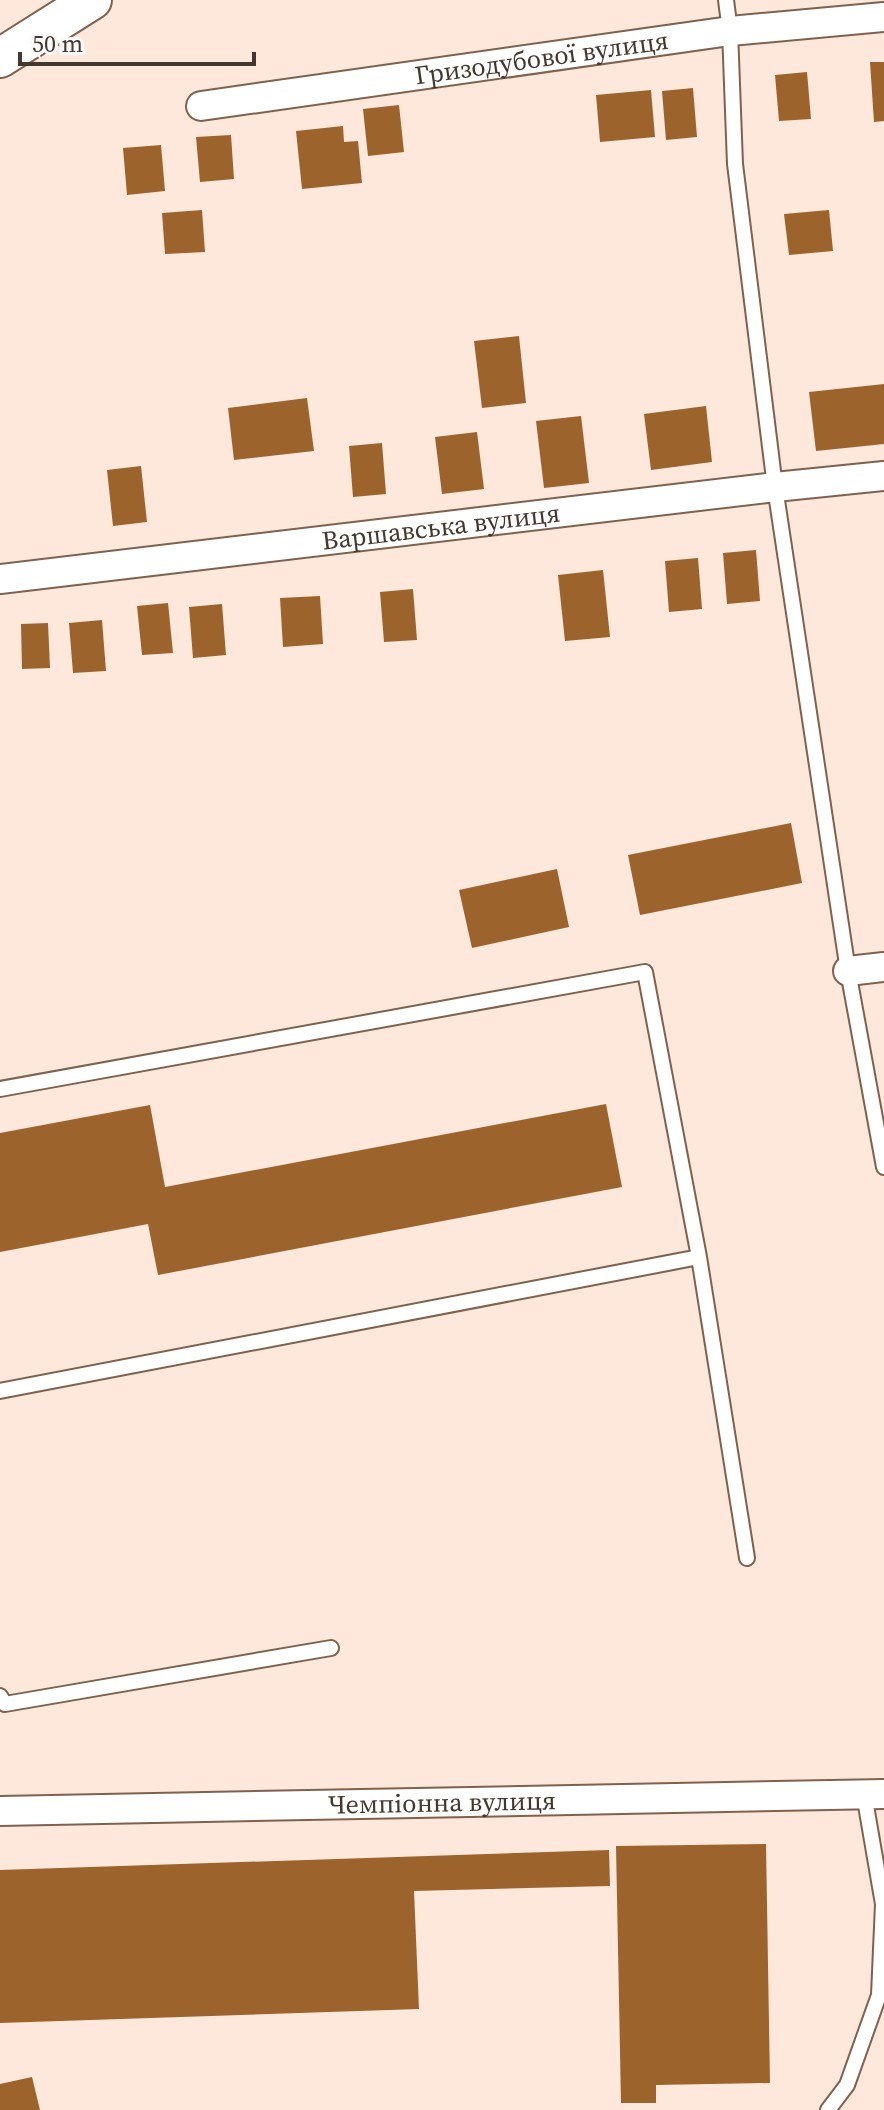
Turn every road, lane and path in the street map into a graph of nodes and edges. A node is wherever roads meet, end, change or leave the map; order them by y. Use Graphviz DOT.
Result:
graph roads {
  1 [pos="92,0"];
  2 [pos="726,0"];
  3 [pos="884,17"];
  4 [pos="730,31"];
  5 [pos="0,58"];
  6 [pos="201,106"];
  7 [pos="884,476"];
  8 [pos="775,487"];
  9 [pos="0,579"];
  10 [pos="884,967"];
  11 [pos="848,971"];
  12 [pos="0,1089"];
  13 [pos="884,1167"];
  14 [pos="699,1257"];
  15 [pos="0,1391"];
  16 [pos="747,1558"];
  17 [pos="331,1648"];
  18 [pos="0,1696"];
  19 [pos="874,1794"];
  20 [pos="0,1811"];
  21 [pos="828,2110"];
  1 -- 5 [label="main road"];
  2 -- 4 [label="lane"];
  3 -- 4 [label="street, Гризодубової вулиця"];
  4 -- 6 [label="street, Гризодубової вулиця"];
  4 -- 8 [label="lane"];
  7 -- 8 [label="street, Варшавська вулиця"];
  8 -- 9 [label="street, Варшавська вулиця"];
  8 -- 11 [label="lane"];
  10 -- 11 [label="street"];
  11 -- 13 [label="lane"];
  12 -- 14 [label="lane"];
  14 -- 15 [label="lane"];
  14 -- 16 [label="lane"];
  17 -- 18 [label="lane"];
  19 -- 20 [label="street, Чемпіонна вулиця"];
  19 -- 21 [label="lane"];
}
